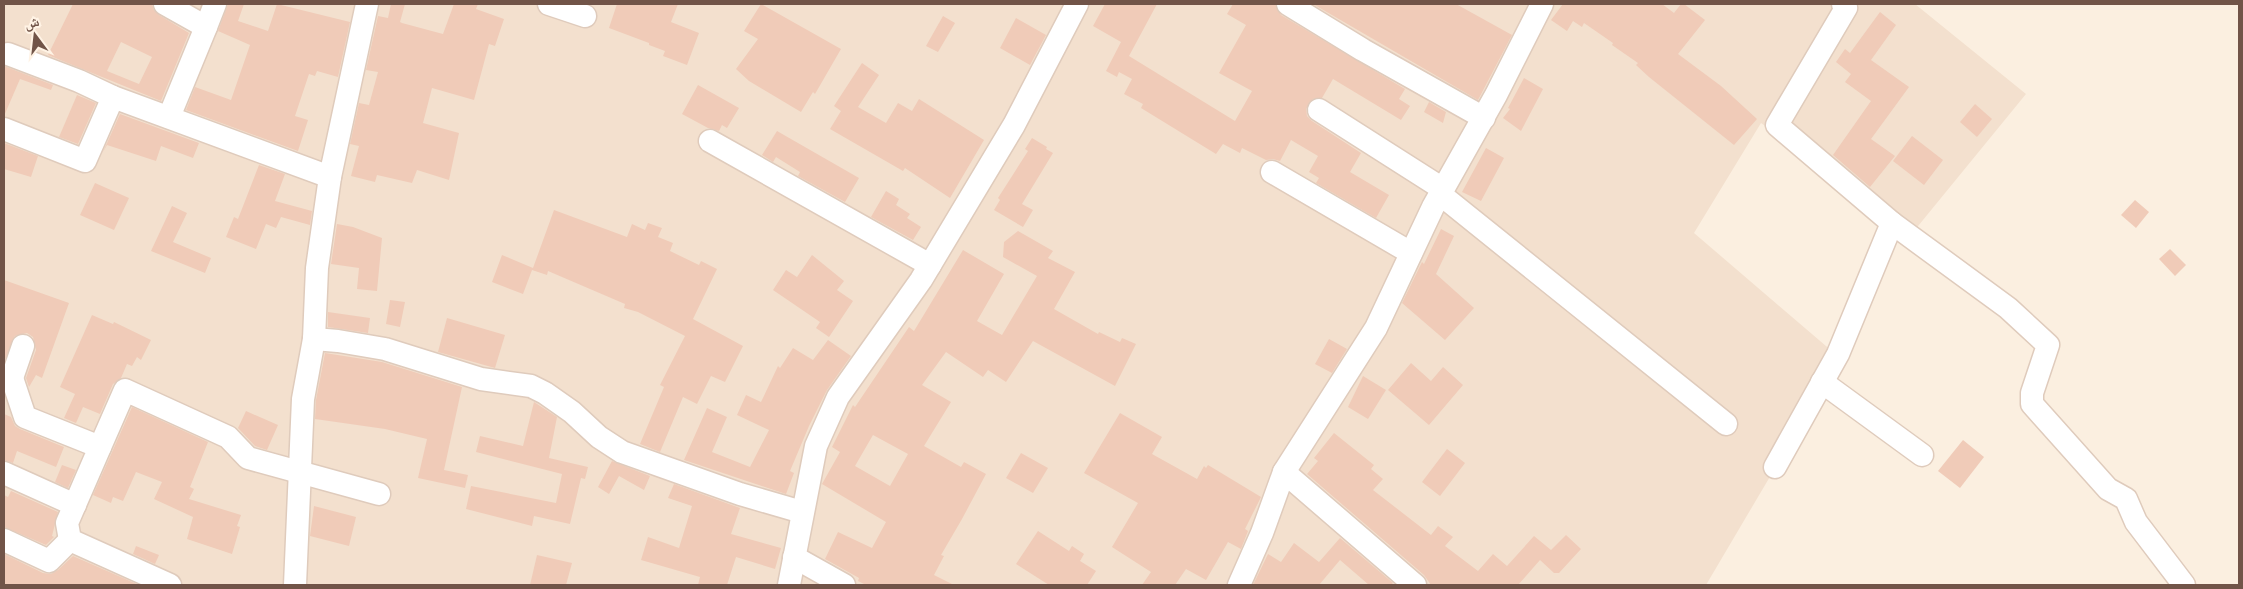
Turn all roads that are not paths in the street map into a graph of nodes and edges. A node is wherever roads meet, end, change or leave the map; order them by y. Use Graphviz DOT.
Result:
graph roads {
  1 [pos="165,4"];
  2 [pos="215,4"];
  3 [pos="367,4"];
  4 [pos="549,4"];
  5 [pos="1077,4"];
  6 [pos="1288,4"];
  7 [pos="1542,4"];
  8 [pos="1843,4"];
  9 [pos="584,16"];
  10 [pos="206,27"];
  11 [pos="8,54"];
  12 [pos="113,97"];
  13 [pos="1319,110"];
  14 [pos="169,117"];
  15 [pos="1484,118"];
  16 [pos="4,129"];
  17 [pos="710,141"];
  18 [pos="1272,172"];
  19 [pos="330,177"];
  20 [pos="1442,191"];
  21 [pos="1892,224"];
  22 [pos="1411,253"];
  23 [pos="930,265"];
  24 [pos="314,339"];
  25 [pos="23,346"];
  26 [pos="8,378"];
  27 [pos="1822,382"];
  28 [pos="1726,424"];
  29 [pos="100,447"];
  30 [pos="1922,455"];
  31 [pos="1775,467"];
  32 [pos="1284,472"];
  33 [pos="4,473"];
  34 [pos="301,473"];
  35 [pos="379,494"];
  36 [pos="75,505"];
  37 [pos="802,512"];
  38 [pos="4,540"];
  39 [pos="70,540"];
  40 [pos="794,557"];
  41 [pos="170,585"];
  42 [pos="295,585"];
  43 [pos="789,585"];
  44 [pos="844,585"];
  45 [pos="1239,585"];
  46 [pos="1415,585"];
  47 [pos="2184,585"];
  1 -- 10 [label="street"];
  2 -- 10 [label="street"];
  3 -- 19 [label="street"];
  4 -- 9 [label="street"];
  5 -- 23 [label="street"];
  6 -- 15 [label="street"];
  7 -- 15 [label="street"];
  8 -- 21 [label="street"];
  10 -- 14 [label="street"];
  11 -- 12 [label="street"];
  12 -- 14 [label="street"];
  12 -- 16 [label="street"];
  13 -- 20 [label="street"];
  14 -- 19 [label="street"];
  15 -- 20 [label="street"];
  17 -- 23 [label="street"];
  18 -- 22 [label="street"];
  19 -- 24 [label="street"];
  20 -- 22 [label="street"];
  20 -- 28 [label="street"];
  21 -- 27 [label="street"];
  21 -- 47 [label="street"];
  22 -- 32 [label="street"];
  23 -- 37 [label="street"];
  24 -- 34 [label="street"];
  24 -- 37 [label="street"];
  25 -- 26 [label="street"];
  26 -- 29 [label="street"];
  27 -- 30 [label="street"];
  27 -- 31 [label="street"];
  29 -- 34 [label="street"];
  29 -- 36 [label="street"];
  32 -- 45 [label="street"];
  32 -- 46 [label="street"];
  33 -- 36 [label="street"];
  34 -- 35 [label="street"];
  34 -- 42 [label="street"];
  36 -- 39 [label="street"];
  37 -- 40 [label="street"];
  38 -- 39 [label="street"];
  39 -- 41 [label="street"];
  40 -- 43 [label="street"];
  40 -- 44 [label="street"];
}
